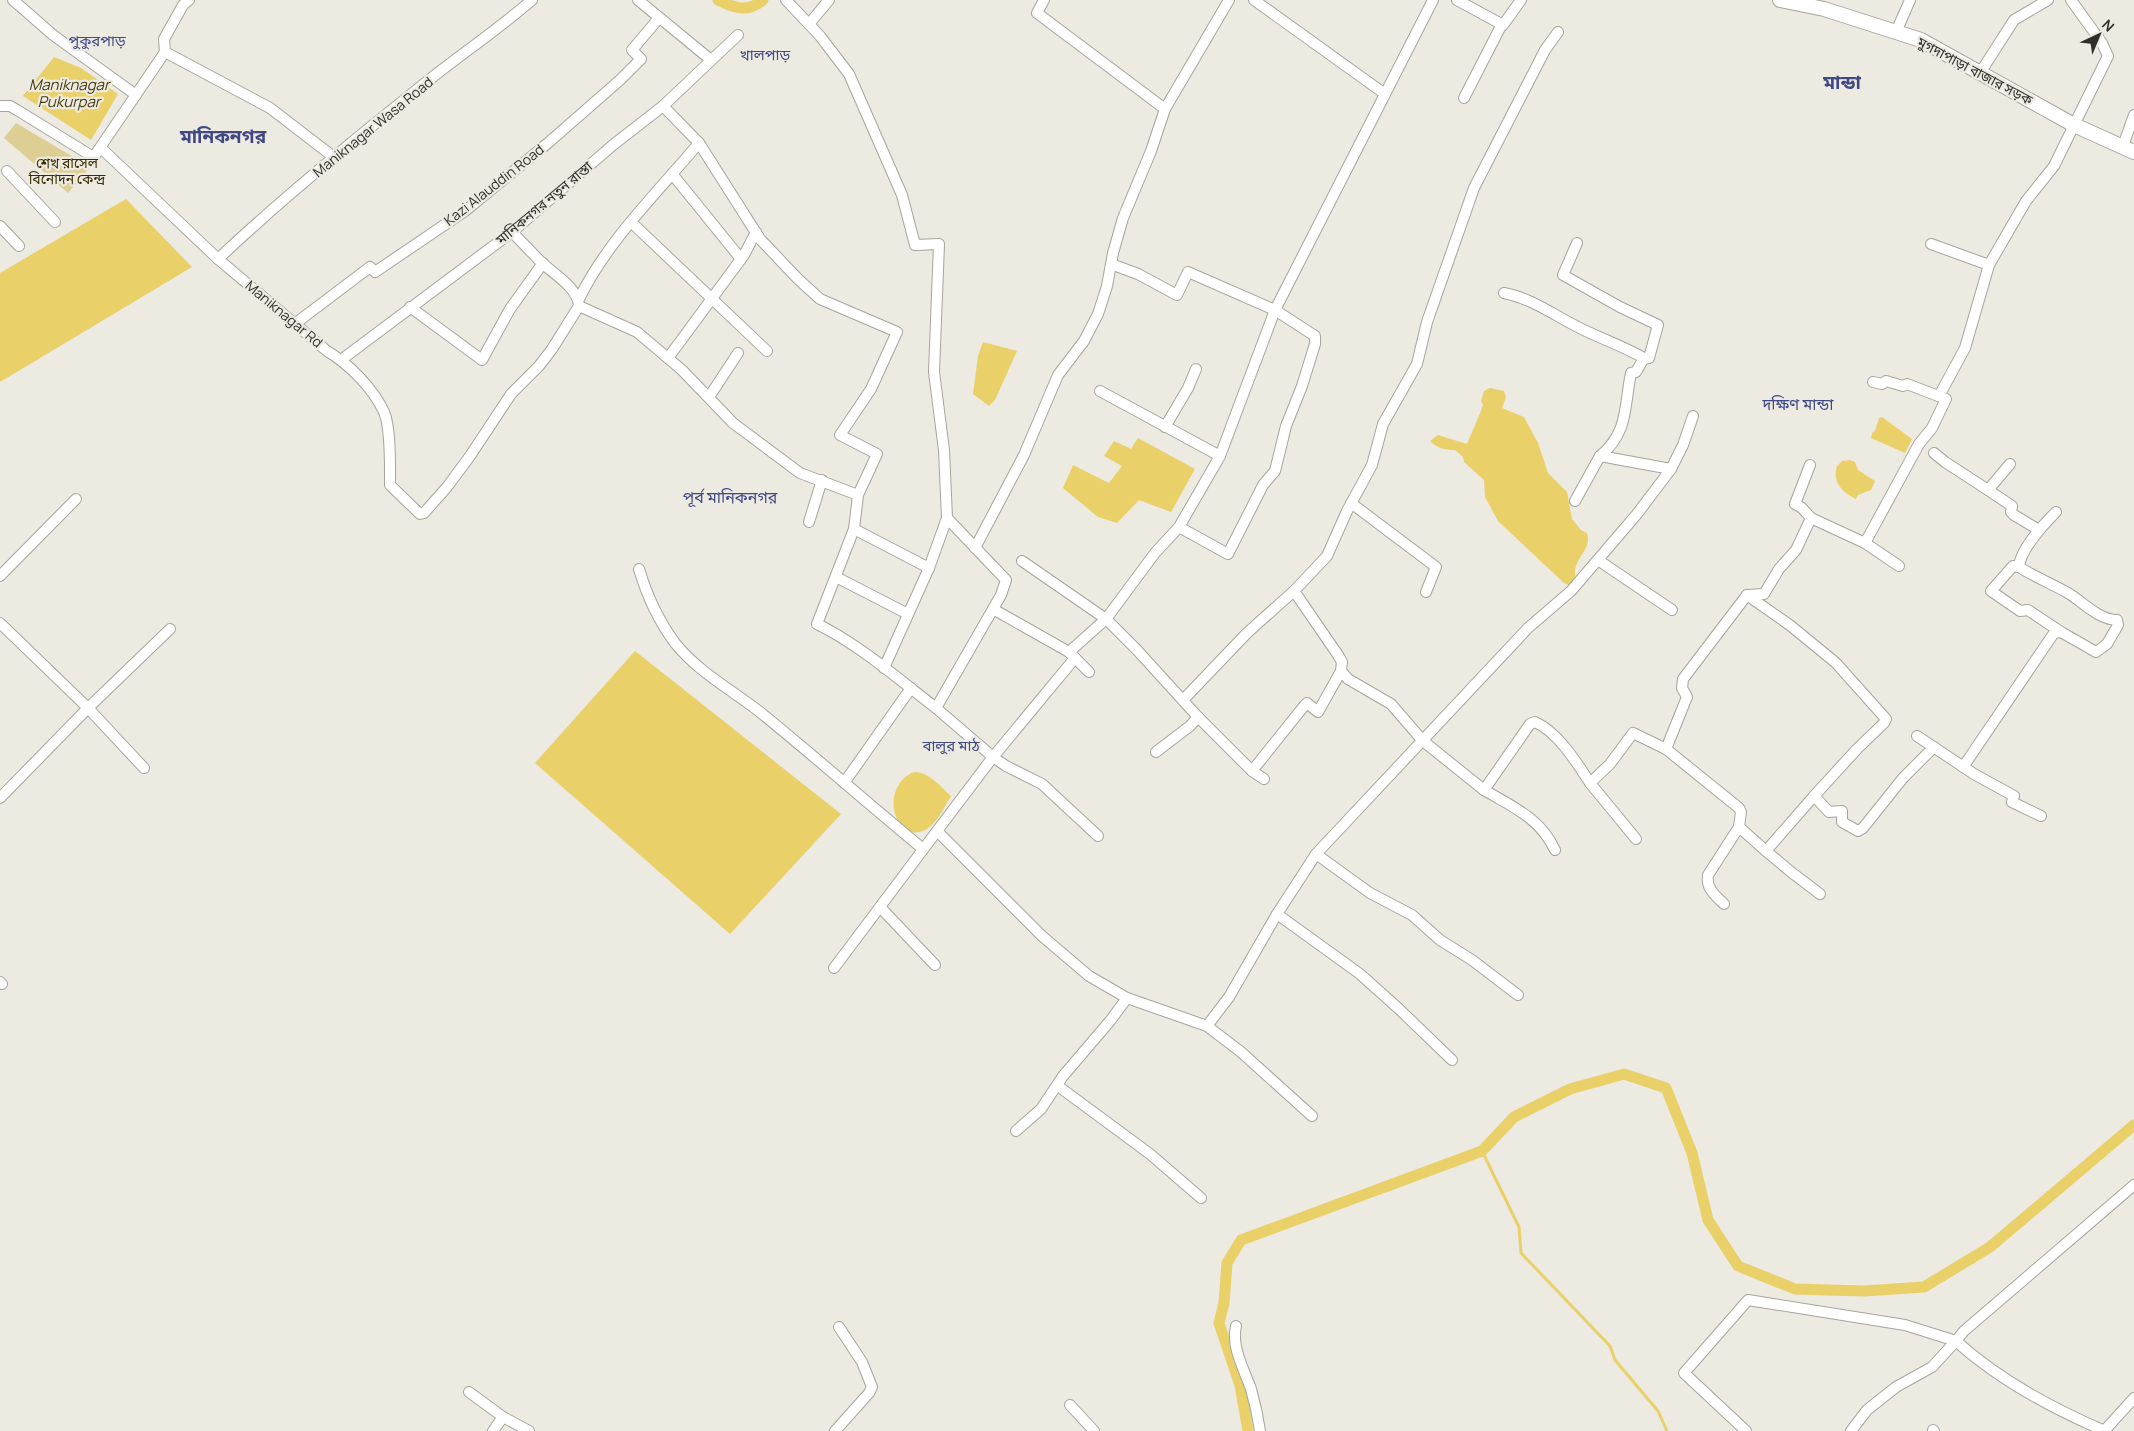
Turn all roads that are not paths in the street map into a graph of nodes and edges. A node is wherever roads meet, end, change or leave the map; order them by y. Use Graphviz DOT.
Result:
graph roads {
  1 [pos="13,0"];
  2 [pos="189,0"];
  3 [pos="532,0"];
  4 [pos="638,0"];
  5 [pos="786,0"];
  6 [pos="829,0"];
  7 [pos="1044,0"];
  8 [pos="1229,0"];
  9 [pos="1254,0"];
  10 [pos="1433,0"];
  11 [pos="1457,0"];
  12 [pos="1521,0"];
  13 [pos="1780,0"];
  14 [pos="1910,0"];
  15 [pos="2048,0"];
  16 [pos="2071,0"];
  17 [pos="659,18"];
  18 [pos="809,24"];
  19 [pos="1502,24"];
  20 [pos="1558,32"];
  21 [pos="1896,32"];
  22 [pos="738,35"];
  23 [pos="164,52"];
  24 [pos="711,60"];
  25 [pos="1980,73"];
  26 [pos="1385,94"];
  27 [pos="136,95"];
  28 [pos="1464,98"];
  29 [pos="0,106"];
  30 [pos="663,106"];
  31 [pos="1165,109"];
  32 [pos="2134,116"];
  33 [pos="2074,125"];
  34 [pos="700,143"];
  35 [pos="101,148"];
  36 [pos="2129,149"];
  37 [pos="335,158"];
  38 [pos="7,171"];
  39 [pos="672,175"];
  40 [pos="55,222"];
  41 [pos="631,222"];
  42 [pos="0,226"];
  43 [pos="512,232"];
  44 [pos="756,232"];
  45 [pos="1577,243"];
  46 [pos="1931,244"];
  47 [pos="19,246"];
  48 [pos="218,259"];
  49 [pos="741,260"];
  50 [pos="543,264"];
  51 [pos="1111,264"];
  52 [pos="1989,265"];
  53 [pos="1504,293"];
  54 [pos="712,299"];
  55 [pos="579,303"];
  56 [pos="410,307"];
  57 [pos="1275,310"];
  58 [pos="296,323"];
  59 [pos="767,351"];
  60 [pos="738,353"];
  61 [pos="668,358"];
  62 [pos="1643,359"];
  63 [pos="341,360"];
  64 [pos="1196,369"];
  65 [pos="1873,382"];
  66 [pos="1100,391"];
  67 [pos="1939,396"];
  68 [pos="708,397"];
  69 [pos="1693,416"];
  70 [pos="1165,427"];
  71 [pos="1934,453"];
  72 [pos="1220,456"];
  73 [pos="1600,456"];
  74 [pos="2010,464"];
  75 [pos="1810,465"];
  76 [pos="1671,469"];
  77 [pos="822,480"];
  78 [pos="1988,490"];
  79 [pos="858,495"];
  80 [pos="76,499"];
  81 [pos="1575,501"];
  82 [pos="1351,503"];
  83 [pos="2056,512"];
  84 [pos="947,518"];
  85 [pos="1811,518"];
  86 [pos="809,522"];
  87 [pos="1179,527"];
  88 [pos="854,529"];
  89 [pos="2039,530"];
  90 [pos="1865,543"];
  91 [pos="975,548"];
  92 [pos="1598,560"];
  93 [pos="1022,562"];
  94 [pos="1899,566"];
  95 [pos="2019,567"];
  96 [pos="929,568"];
  97 [pos="639,569"];
  98 [pos="0,576"];
  99 [pos="836,577"];
  100 [pos="1294,591"];
  101 [pos="1426,592"];
  102 [pos="1747,595"];
  103 [pos="993,609"];
  104 [pos="1672,610"];
  105 [pos="908,614"];
  106 [pos="1106,619"];
  107 [pos="0,623"];
  108 [pos="170,629"];
  109 [pos="2061,632"];
  110 [pos="1072,655"];
  111 [pos="884,668"];
  112 [pos="1341,671"];
  113 [pos="1089,672"];
  114 [pos="910,688"];
  115 [pos="1183,700"];
  116 [pos="88,708"];
  117 [pos="936,708"];
  118 [pos="1198,717"];
  119 [pos="1917,736"];
  120 [pos="1423,741"];
  121 [pos="1934,747"];
  122 [pos="1666,749"];
  123 [pos="1156,752"];
  124 [pos="993,757"];
  125 [pos="1963,767"];
  126 [pos="144,768"];
  127 [pos="1252,771"];
  128 [pos="1264,778"];
  129 [pos="844,783"];
  130 [pos="1590,784"];
  131 [pos="1484,790"];
  132 [pos="1814,796"];
  133 [pos="0,798"];
  134 [pos="2041,816"];
  135 [pos="1739,827"];
  136 [pos="936,831"];
  137 [pos="1098,836"];
  138 [pos="1636,839"];
  139 [pos="923,849"];
  140 [pos="1555,850"];
  141 [pos="1766,851"];
  142 [pos="1316,854"];
  143 [pos="1820,894"];
  144 [pos="1724,904"];
  145 [pos="880,907"];
  146 [pos="1277,914"];
  147 [pos="935,965"];
  148 [pos="834,968"];
  149 [pos="1518,995"];
  150 [pos="1127,998"];
  151 [pos="1206,1026"];
  152 [pos="1452,1060"];
  153 [pos="1058,1086"];
  154 [pos="1312,1116"];
  155 [pos="1016,1131"];
  156 [pos="2133,1189"];
  157 [pos="1201,1198"];
  158 [pos="1236,1326"];
  159 [pos="839,1327"];
  160 [pos="1956,1341"];
  161 [pos="469,1392"];
  162 [pos="2134,1398"];
  163 [pos="1070,1405"];
  164 [pos="503,1417"];
  165 [pos="493,1431"];
  166 [pos="529,1431"];
  167 [pos="835,1431"];
  168 [pos="1094,1431"];
  169 [pos="1260,1431"];
  170 [pos="1746,1431"];
  171 [pos="1851,1431"];
  172 [pos="2104,1431"];
  1 -- 27 [label="street"];
  2 -- 23 [label="street"];
  3 -- 37 [label="street, Maniknagar Wasa Road"];
  4 -- 17 [label="street"];
  5 -- 18 [label="street"];
  6 -- 18 [label="street"];
  7 -- 31 [label="street"];
  8 -- 31 [label="street"];
  9 -- 26 [label="street"];
  10 -- 26 [label="street"];
  11 -- 19 [label="street"];
  12 -- 19 [label="street"];
  13 -- 21 [label="street, মুগদাপাড়া বাজার সড়ক"];
  14 -- 21 [label="street"];
  15 -- 25 [label="street"];
  16 -- 33 [label="street"];
  17 -- 24 [label="street"];
  17 -- 58 [label="street, Kazi Alauddin Road"];
  18 -- 84 [label="street"];
  19 -- 28 [label="street"];
  20 -- 82 [label="street"];
  21 -- 25 [label="street, মুগদাপাড়া বাজার সড়ক"];
  22 -- 24 [label="street, মানিকনগর নতুন রাস্তা"];
  23 -- 27 [label="street"];
  23 -- 37 [label="street"];
  24 -- 30 [label="street, মানিকনগর নতুন রাস্তা"];
  25 -- 33 [label="street, মুগদাপাড়া বাজার সড়ক"];
  26 -- 57 [label="street"];
  27 -- 35 [label="street"];
  29 -- 35 [label="street"];
  30 -- 34 [label="street"];
  30 -- 43 [label="street, মানিকনগর নতুন রাস্তা"];
  31 -- 51 [label="street"];
  32 -- 36 [label="street"];
  33 -- 36 [label="street, মুগদাপাড়া বাজার সড়ক"];
  33 -- 52 [label="street"];
  34 -- 39 [label="street"];
  34 -- 44 [label="street"];
  35 -- 48 [label="street, Maniknagar Rd"];
  37 -- 48 [label="street, Maniknagar Wasa Road"];
  38 -- 40 [label="street"];
  39 -- 41 [label="street"];
  39 -- 49 [label="street"];
  41 -- 54 [label="street"];
  41 -- 55 [label="street"];
  42 -- 47 [label="street"];
  43 -- 50 [label="street"];
  43 -- 56 [label="street, মানিকনগর নতুন রাস্তা"];
  44 -- 49 [label="street"];
  44 -- 79 [label="street"];
  45 -- 62 [label="street"];
  46 -- 52 [label="street"];
  48 -- 58 [label="street, Maniknagar Rd"];
  49 -- 54 [label="street"];
  50 -- 55 [label="street"];
  50 -- 56 [label="street"];
  51 -- 57 [label="street"];
  51 -- 91 [label="street"];
  52 -- 67 [label="street"];
  53 -- 62 [label="street"];
  54 -- 59 [label="street"];
  54 -- 61 [label="street"];
  55 -- 61 [label="street"];
  55 -- 63 [label="street, Maniknagar Rd"];
  56 -- 63 [label="street, মানিকনগর নতুন রাস্তা"];
  57 -- 72 [label="street"];
  57 -- 87 [label="street"];
  58 -- 63 [label="street, Maniknagar Rd"];
  60 -- 68 [label="street"];
  61 -- 68 [label="street"];
  62 -- 73 [label="street"];
  64 -- 70 [label="street"];
  65 -- 67 [label="street"];
  66 -- 70 [label="street"];
  67 -- 90 [label="street"];
  68 -- 77 [label="street"];
  69 -- 76 [label="street"];
  70 -- 72 [label="street"];
  71 -- 78 [label="street"];
  72 -- 87 [label="street"];
  73 -- 76 [label="street"];
  73 -- 81 [label="street"];
  74 -- 78 [label="street"];
  75 -- 85 [label="street"];
  76 -- 92 [label="street"];
  77 -- 79 [label="street"];
  77 -- 86 [label="street"];
  78 -- 89 [label="street"];
  79 -- 88 [label="street"];
  80 -- 98 [label="street"];
  82 -- 100 [label="street"];
  82 -- 101 [label="street"];
  83 -- 89 [label="street"];
  84 -- 91 [label="street"];
  84 -- 96 [label="street"];
  85 -- 90 [label="street"];
  85 -- 102 [label="street"];
  87 -- 106 [label="street"];
  88 -- 96 [label="street"];
  88 -- 99 [label="street"];
  89 -- 95 [label="street"];
  90 -- 94 [label="street"];
  91 -- 103 [label="street"];
  92 -- 104 [label="street"];
  92 -- 120 [label="street"];
  93 -- 106 [label="street"];
  95 -- 109 [label="street"];
  95 -- 109 [label="street"];
  96 -- 105 [label="street"];
  97 -- 129 [label="street"];
  99 -- 105 [label="street"];
  99 -- 111 [label="street"];
  100 -- 112 [label="street"];
  100 -- 115 [label="street"];
  102 -- 122 [label="street"];
  102 -- 132 [label="street"];
  103 -- 110 [label="street"];
  103 -- 117 [label="street"];
  105 -- 111 [label="street"];
  106 -- 110 [label="street"];
  106 -- 115 [label="street"];
  107 -- 116 [label="street"];
  108 -- 116 [label="street"];
  109 -- 125 [label="street"];
  110 -- 113 [label="street"];
  110 -- 124 [label="street"];
  111 -- 114 [label="street"];
  112 -- 120 [label="street"];
  112 -- 127 [label="street"];
  114 -- 117 [label="street"];
  114 -- 129 [label="street"];
  115 -- 118 [label="street"];
  116 -- 126 [label="street"];
  116 -- 133 [label="street"];
  117 -- 124 [label="street"];
  118 -- 123 [label="street"];
  118 -- 127 [label="street"];
  119 -- 121 [label="street"];
  120 -- 131 [label="street"];
  120 -- 142 [label="street"];
  121 -- 125 [label="street"];
  121 -- 132 [label="street"];
  122 -- 130 [label="street"];
  122 -- 135 [label="street"];
  124 -- 136 [label="street"];
  124 -- 137 [label="street"];
  125 -- 134 [label="street"];
  127 -- 128 [label="street"];
  129 -- 139 [label="street"];
  130 -- 131 [label="street"];
  130 -- 138 [label="street"];
  131 -- 140 [label="street"];
  132 -- 141 [label="street"];
  135 -- 141 [label="street"];
  135 -- 144 [label="street"];
  136 -- 139 [label="street"];
  136 -- 150 [label="street"];
  139 -- 145 [label="street"];
  141 -- 143 [label="street"];
  142 -- 146 [label="street"];
  142 -- 149 [label="street"];
  145 -- 147 [label="street"];
  145 -- 148 [label="street"];
  146 -- 151 [label="street"];
  146 -- 152 [label="street"];
  150 -- 151 [label="street"];
  150 -- 153 [label="street"];
  151 -- 154 [label="street"];
  153 -- 155 [label="street"];
  153 -- 157 [label="street"];
  156 -- 160 [label="street"];
  158 -- 169 [label="street"];
  159 -- 167 [label="street"];
  160 -- 170 [label="street"];
  160 -- 171 [label="street"];
  160 -- 172 [label="street"];
  161 -- 164 [label="street"];
  162 -- 172 [label="street"];
  163 -- 168 [label="street"];
  164 -- 165 [label="street"];
  164 -- 166 [label="street"];
}
